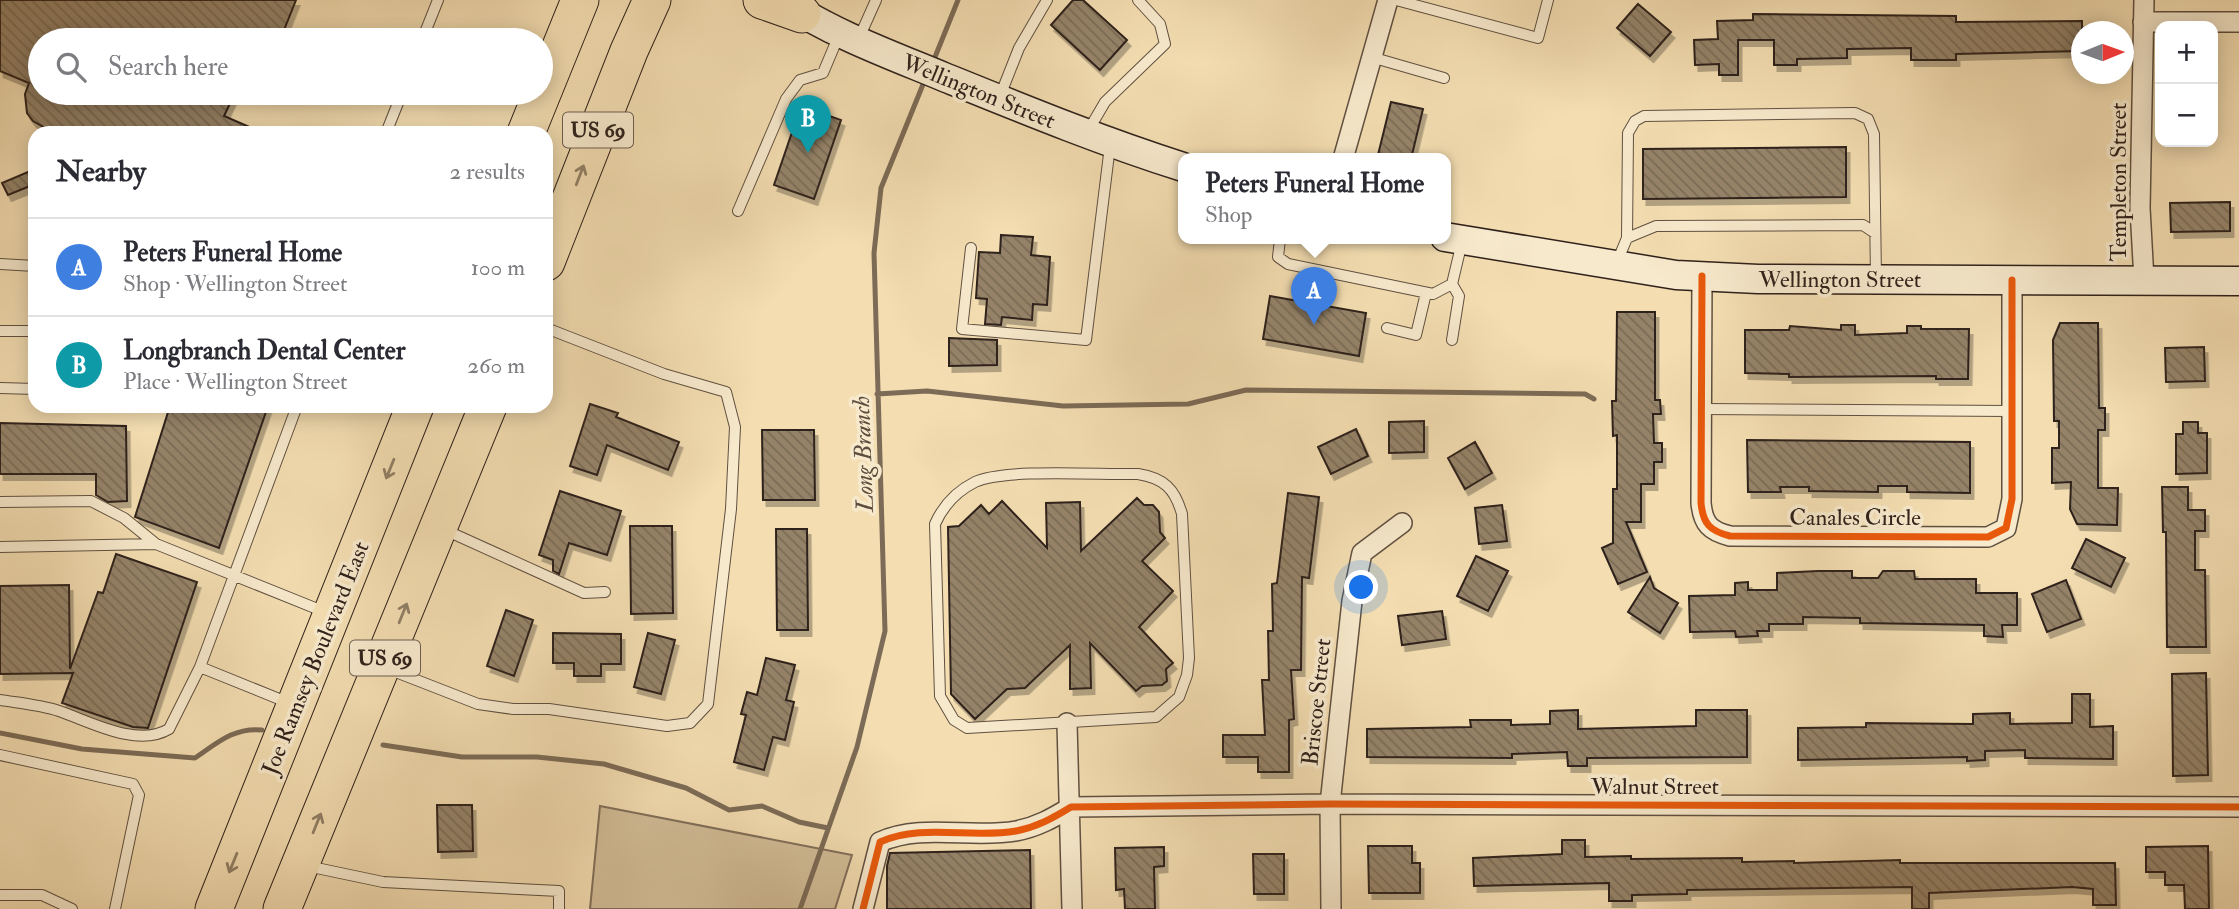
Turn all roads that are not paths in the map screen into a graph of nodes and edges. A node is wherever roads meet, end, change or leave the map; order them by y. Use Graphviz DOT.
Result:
graph roads {
  1 [pos="438,0"];
  2 [pos="580,0"];
  3 [pos="652,0"];
  4 [pos="663,0"];
  5 [pos="762,0"];
  6 [pos="876,0"];
  7 [pos="1047,0"];
  8 [pos="1138,0"];
  9 [pos="1388,0"];
  10 [pos="1396,0"];
  11 [pos="1548,0"];
  12 [pos="2144,0"];
  13 [pos="790,5"];
  14 [pos="2143,22"];
  15 [pos="2239,22"];
  16 [pos="427,28"];
  17 [pos="850,36"];
  18 [pos="629,51"];
  19 [pos="1371,57"];
  20 [pos="553,66"];
  21 [pos="1444,78"];
  22 [pos="999,100"];
  23 [pos="397,105"];
  24 [pos="537,105"];
  25 [pos="389,126"];
  26 [pos="529,126"];
  27 [pos="1098,138"];
  28 [pos="1345,153"];
  29 [pos="1178,164"];
  30 [pos="738,211"];
  31 [pos="1875,233"];
  32 [pos="1627,237"];
  33 [pos="1454,239"];
  34 [pos="553,244"];
  35 [pos="1279,244"];
  36 [pos="971,248"];
  37 [pos="0,264"];
  38 [pos="28,266"];
  39 [pos="1616,266"];
  40 [pos="1702,276"];
  41 [pos="1876,279"];
  42 [pos="2012,280"];
  43 [pos="2144,281"];
  44 [pos="2239,281"];
  45 [pos="1452,284"];
  46 [pos="1426,293"];
  47 [pos="1387,328"];
  48 [pos="0,331"];
  49 [pos="28,331"];
  50 [pos="553,331"];
  51 [pos="1452,340"];
  52 [pos="0,388"];
  53 [pos="28,389"];
  54 [pos="1701,409"];
  55 [pos="2012,411"];
  56 [pos="294,413"];
  57 [pos="409,413"];
  58 [pos="485,413"];
  59 [pos="0,502"];
  60 [pos="1402,523"];
  61 [pos="438,527"];
  62 [pos="156,544"];
  63 [pos="0,547"];
  64 [pos="234,575"];
  65 [pos="605,592"];
  66 [pos="332,614"];
  67 [pos="200,667"];
  68 [pos="381,667"];
  69 [pos="0,700"];
  70 [pos="296,706"];
  71 [pos="1067,723"];
  72 [pos="0,755"];
  73 [pos="1329,804"];
  74 [pos="1071,807"];
  75 [pos="2239,807"];
  76 [pos="300,864"];
  77 [pos="0,895"];
  78 [pos="69,908"];
  79 [pos="116,909"];
  80 [pos="214,909"];
  81 [pos="282,909"];
  82 [pos="559,909"];
  83 [pos="863,909"];
  84 [pos="1072,909"];
  85 [pos="1331,909"];
  1 -- 16 [label="lane"];
  2 -- 20 [label="highway, US 69"];
  3 -- 18 [label="highway, US 69"];
  4 -- 18 [label="highway"];
  5 -- 13 [label="highway"];
  6 -- 17 [label="lane"];
  7 -- 22 [label="lane"];
  8 -- 27 [label="lane"];
  9 -- 19 [label="street"];
  10 -- 11 [label="lane"];
  12 -- 14 [label="street, Templeton Street"];
  13 -- 17 [label="street, Wellington Street"];
  14 -- 15 [label="street"];
  14 -- 43 [label="street, Templeton Street"];
  17 -- 22 [label="street, Wellington Street"];
  17 -- 30 [label="lane"];
  34 -- 18 [label="highway, US 69, one-way"];
  19 -- 21 [label="lane"];
  19 -- 28 [label="street"];
  22 -- 27 [label="street, Wellington Street"];
  23 -- 25 [label="lane"];
  24 -- 26 [label="highway, US 69"];
  27 -- 29 [label="street, Wellington Street"];
  27 -- 36 [label="lane"];
  31 -- 32 [label="lane"];
  31 -- 32 [label="lane"];
  31 -- 41 [label="lane"];
  32 -- 39 [label="lane"];
  33 -- 39 [label="street, Wellington Street"];
  33 -- 45 [label="lane"];
  35 -- 46 [label="lane"];
  37 -- 38 [label="lane"];
  39 -- 40 [label="street, Wellington Street"];
  40 -- 41 [label="street, Wellington Street"];
  40 -- 54 [label="street, Canales Circle"];
  41 -- 42 [label="street, Wellington Street"];
  42 -- 43 [label="street, Wellington Street"];
  42 -- 55 [label="street, Canales Circle"];
  43 -- 44 [label="street, Wellington Street"];
  45 -- 46 [label="lane"];
  45 -- 51 [label="lane"];
  46 -- 47 [label="lane"];
  48 -- 49 [label="lane"];
  50 -- 68 [label="lane"];
  52 -- 53 [label="lane"];
  54 -- 55 [label="lane"];
  54 -- 55 [label="street, Canales Circle"];
  56 -- 64 [label="lane"];
  57 -- 66 [label="highway, Joe Ramsey Boulevard East / US 69, one-way"];
  58 -- 61 [label="highway, US 69"];
  59 -- 62 [label="lane"];
  60 -- 73 [label="street, Briscoe Street"];
  61 -- 65 [label="lane"];
  68 -- 61 [label="highway, US 69, one-way"];
  62 -- 63 [label="lane"];
  62 -- 64 [label="lane"];
  64 -- 66 [label="lane"];
  64 -- 67 [label="lane"];
  66 -- 70 [label="highway, Joe Ramsey Boulevard East / US 69"];
  67 -- 69 [label="lane"];
  67 -- 70 [label="lane"];
  76 -- 68 [label="highway, US 69, one-way"];
  70 -- 80 [label="highway, Joe Ramsey Boulevard East / US 69, one-way"];
  71 -- 71 [label="lane"];
  71 -- 74 [label="street"];
  72 -- 79 [label="lane"];
  73 -- 74 [label="street, Walnut Street"];
  73 -- 75 [label="street, Walnut Street"];
  73 -- 85 [label="street, Briscoe Street"];
  74 -- 83 [label="street"];
  74 -- 84 [label="street"];
  76 -- 81 [label="highway, US 69"];
  76 -- 82 [label="lane"];
  77 -- 78 [label="lane"];
}
